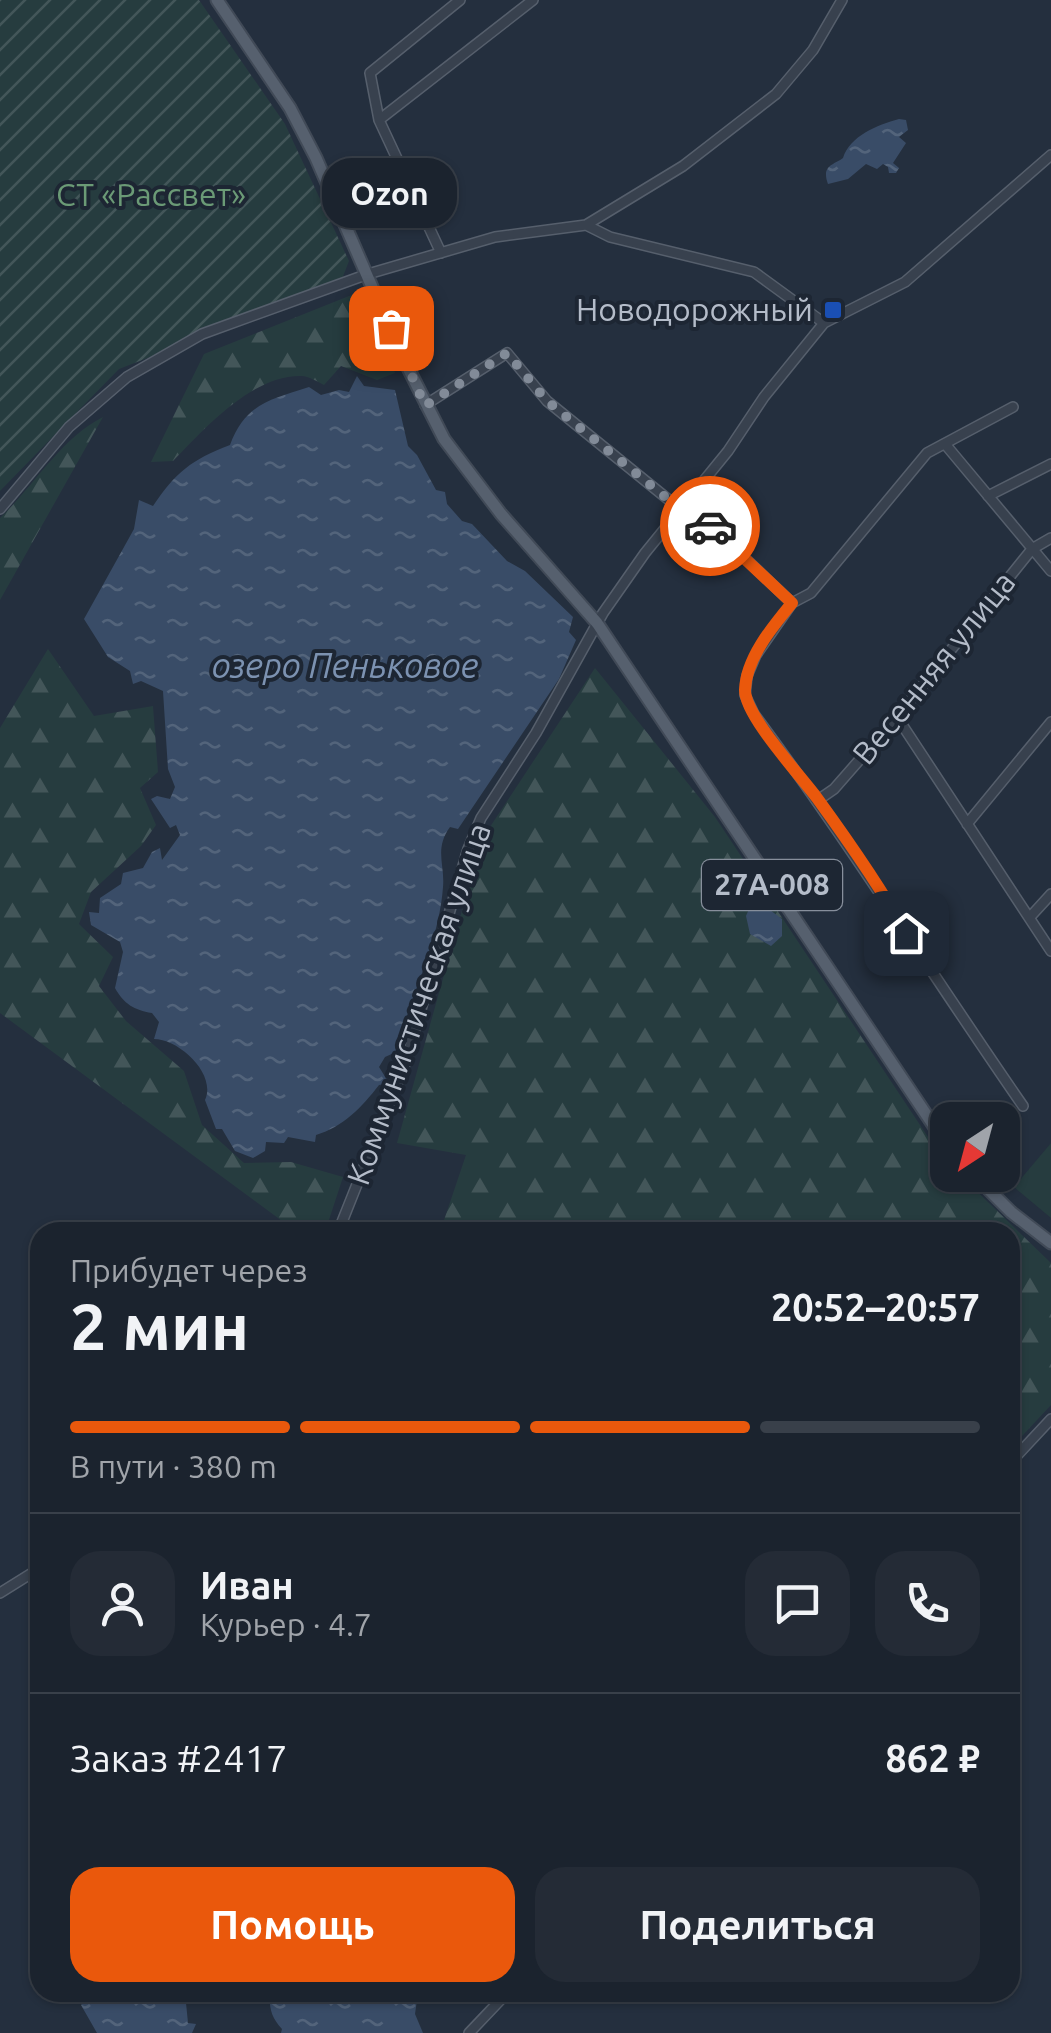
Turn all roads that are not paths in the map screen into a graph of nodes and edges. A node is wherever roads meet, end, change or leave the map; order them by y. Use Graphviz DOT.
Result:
graph roads {
  1 [pos="217,0"];
  2 [pos="460,0"];
  3 [pos="533,0"];
  4 [pos="842,0"];
  5 [pos="378,120"];
  6 [pos="1051,155"];
  7 [pos="586,225"];
  8 [pos="441,253"];
  9 [pos="368,274"];
  10 [pos="824,323"];
  11 [pos="425,406"];
  12 [pos="1013,406"];
  13 [pos="945,444"];
  14 [pos="1051,464"];
  15 [pos="988,496"];
  16 [pos="683,506"];
  17 [pos="0,509"];
  18 [pos="1051,538"];
  19 [pos="1032,549"];
  20 [pos="1051,570"];
  21 [pos="792,603"];
  22 [pos="597,623"];
  23 [pos="897,717"];
  24 [pos="1051,722"];
  25 [pos="818,800"];
  26 [pos="967,824"];
  27 [pos="1051,894"];
  28 [pos="1030,917"];
  29 [pos="1051,950"];
  30 [pos="1023,1106"];
  31 [pos="930,1120"];
  32 [pos="991,1192"];
  33 [pos="342,1222"];
  34 [pos="1051,1242"];
  35 [pos="1051,1420"];
  36 [pos="1020,1453"];
  37 [pos="30,1574"];
  38 [pos="0,1593"];
  39 [pos="498,2002"];
  40 [pos="469,2033"];
  1 -- 9 [label="main road, 27А-008"];
  2 -- 5 [label="street"];
  3 -- 5 [label="street"];
  4 -- 7 [label="street"];
  5 -- 8 [label="street"];
  6 -- 10 [label="street"];
  7 -- 8 [label="street"];
  7 -- 10 [label="street"];
  8 -- 9 [label="street"];
  9 -- 11 [label="main road, 27А-008"];
  9 -- 17 [label="street"];
  10 -- 16 [label="street, Коммунистическая улица"];
  11 -- 16 [label="street"];
  11 -- 22 [label="main road, 27А-008"];
  12 -- 13 [label="street"];
  13 -- 15 [label="street"];
  13 -- 21 [label="street"];
  14 -- 15 [label="street"];
  15 -- 19 [label="street"];
  16 -- 21 [label="street"];
  16 -- 22 [label="street, Коммунистическая улица"];
  18 -- 19 [label="street, Весенняя улица"];
  19 -- 20 [label="street"];
  19 -- 23 [label="street, Весенняя улица"];
  21 -- 25 [label="street"];
  22 -- 31 [label="main road, 27А-008"];
  22 -- 33 [label="street, Коммунистическая улица"];
  23 -- 25 [label="street, Весенняя улица"];
  23 -- 26 [label="street"];
  24 -- 26 [label="street"];
  25 -- 30 [label="street"];
  26 -- 28 [label="street"];
  27 -- 28 [label="street"];
  28 -- 29 [label="street"];
  32 -- 34 [label="main road"];
  35 -- 36 [label="street"];
  37 -- 38 [label="street"];
  39 -- 40 [label="street"];
}
